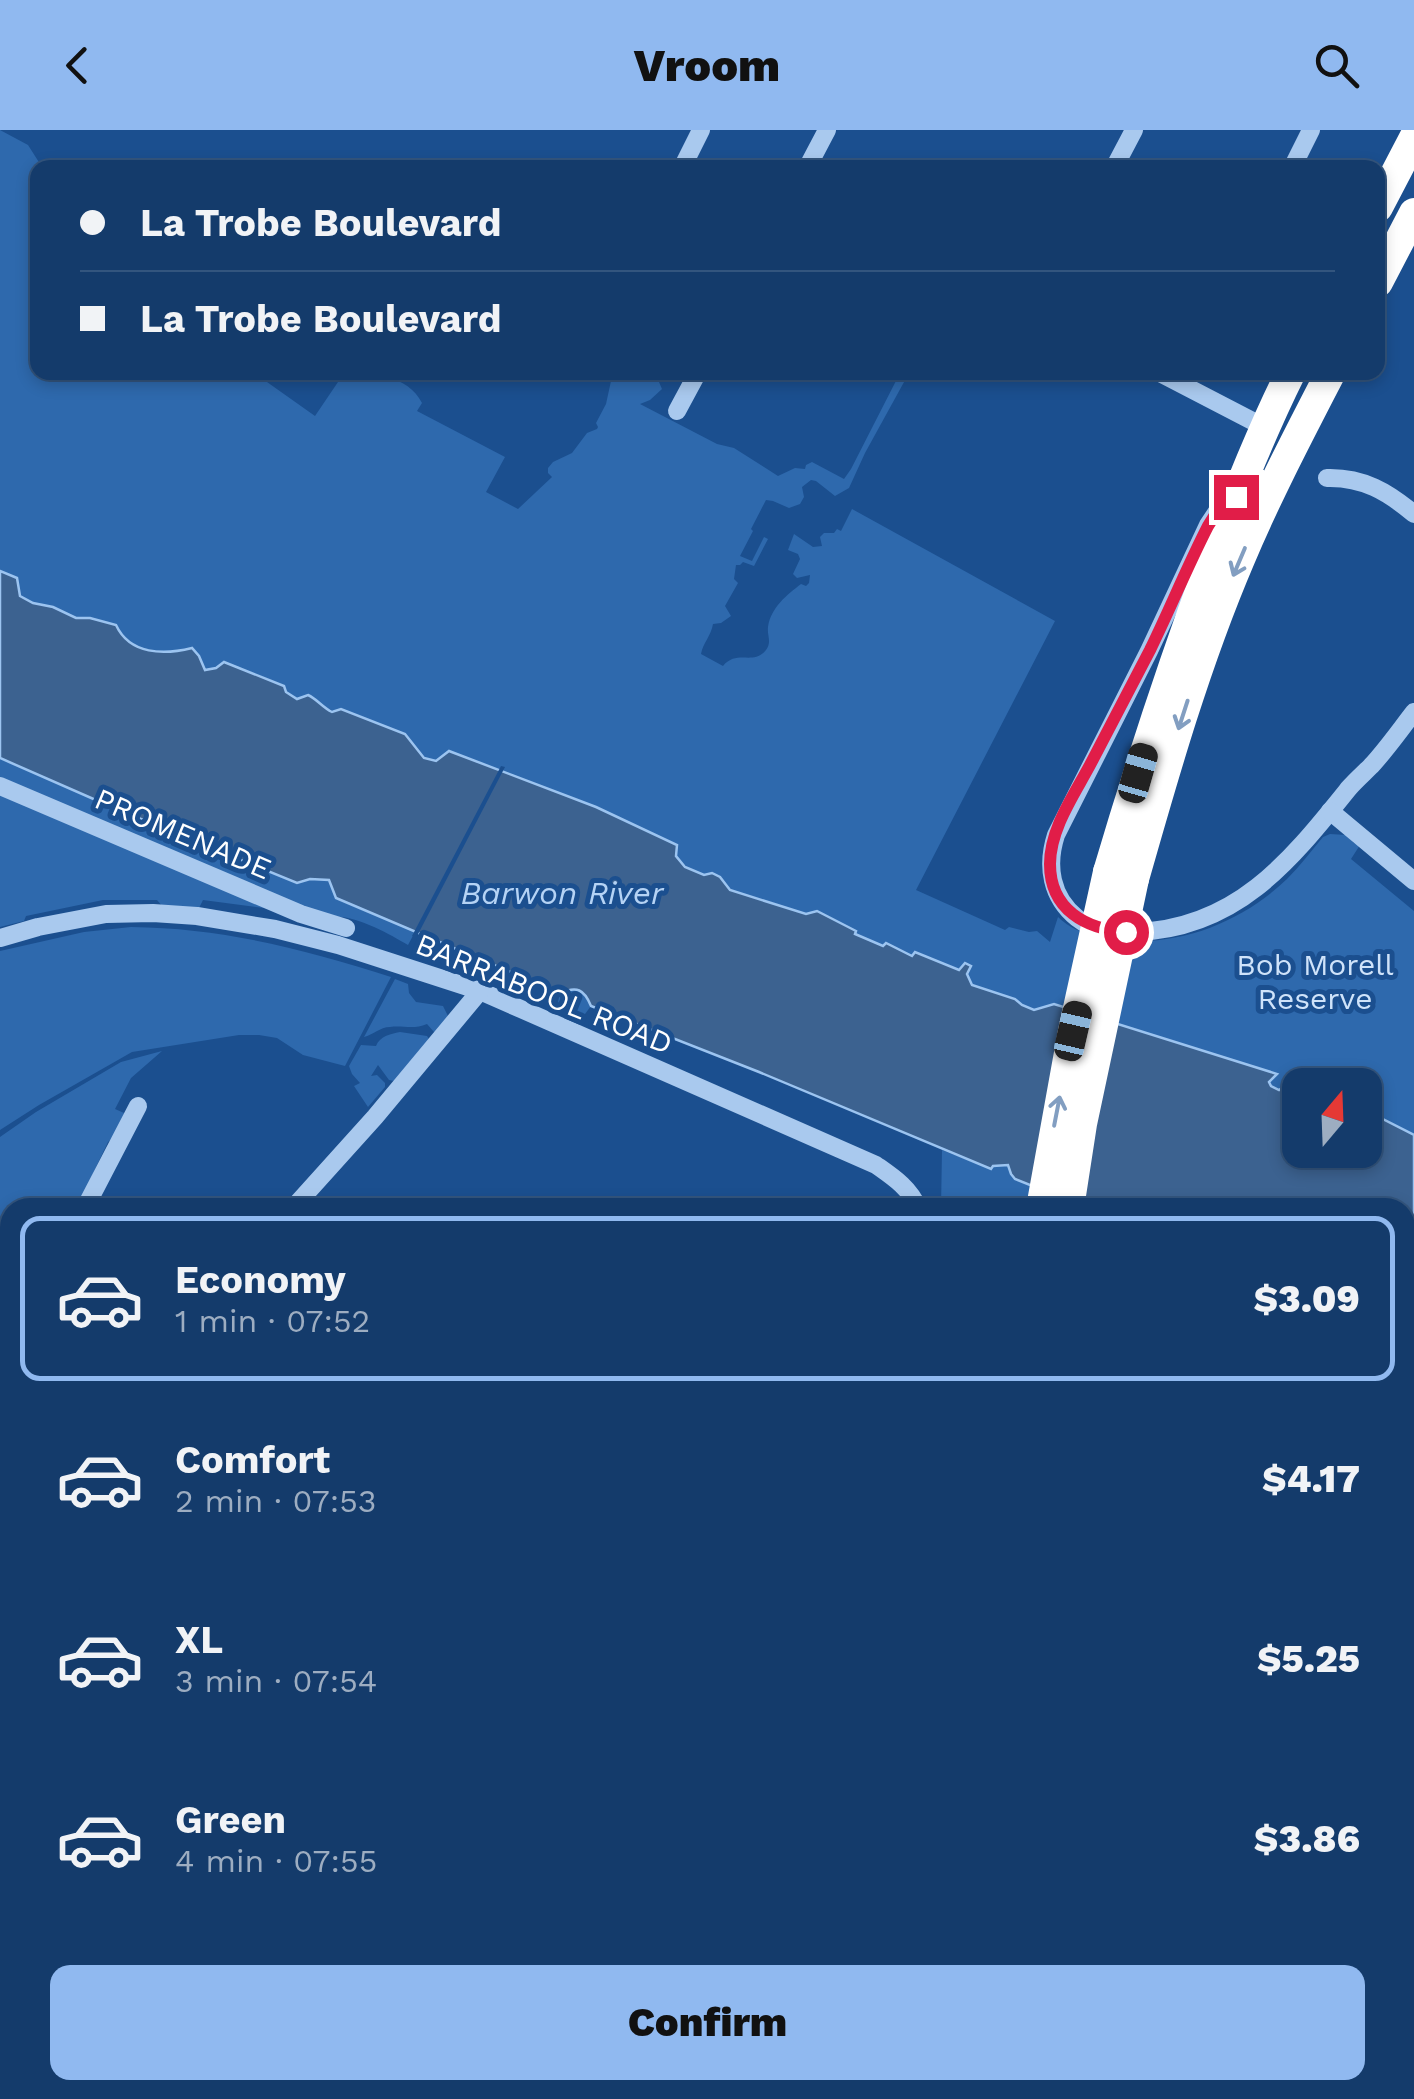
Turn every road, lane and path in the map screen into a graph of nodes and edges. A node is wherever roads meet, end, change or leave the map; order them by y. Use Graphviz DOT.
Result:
graph roads {
  1 [pos="701,130"];
  2 [pos="827,130"];
  3 [pos="1134,130"];
  4 [pos="1311,130"];
  5 [pos="1414,138"];
  6 [pos="686,160"];
  7 [pos="811,160"];
  8 [pos="1118,160"];
  9 [pos="1296,160"];
  10 [pos="1385,194"];
  11 [pos="1414,213"];
  12 [pos="1385,269"];
  13 [pos="694,380"];
  14 [pos="1185,380"];
  15 [pos="1288,380"];
  16 [pos="1327,380"];
  17 [pos="677,412"];
  18 [pos="1264,427"];
  19 [pos="1295,442"];
  20 [pos="1328,478"];
  21 [pos="1236,497"];
  22 [pos="1414,514"];
  23 [pos="1414,712"];
  24 [pos="0,786"];
  25 [pos="1330,812"];
  26 [pos="1122,875"];
  27 [pos="1414,881"];
  28 [pos="346,928"];
  29 [pos="0,938"];
  30 [pos="480,991"];
  31 [pos="138,1106"];
  32 [pos="90,1198"];
  33 [pos="303,1198"];
  34 [pos="914,1198"];
  35 [pos="1043,1198"];
  36 [pos="1071,1198"];
  1 -- 6 [label="street"];
  2 -- 7 [label="street"];
  3 -- 8 [label="street"];
  4 -- 9 [label="street"];
  5 -- 10 [label="highway"];
  11 -- 12 [label="highway"];
  13 -- 17 [label="street"];
  14 -- 18 [label="street"];
  15 -- 18 [label="highway"];
  16 -- 19 [label="highway"];
  18 -- 19 [label="highway"];
  18 -- 21 [label="highway"];
  19 -- 26 [label="highway, one-way"];
  20 -- 22 [label="street"];
  21 -- 25 [label="street"];
  21 -- 26 [label="highway"];
  23 -- 25 [label="street"];
  24 -- 28 [label="street, PROMENADE"];
  25 -- 27 [label="street"];
  35 -- 26 [label="highway, one-way, bridge"];
  26 -- 36 [label="highway, bridge"];
  29 -- 30 [label="street, BARRABOOL ROAD"];
  30 -- 33 [label="street"];
  30 -- 34 [label="street, BARRABOOL ROAD"];
  31 -- 32 [label="street"];
}
